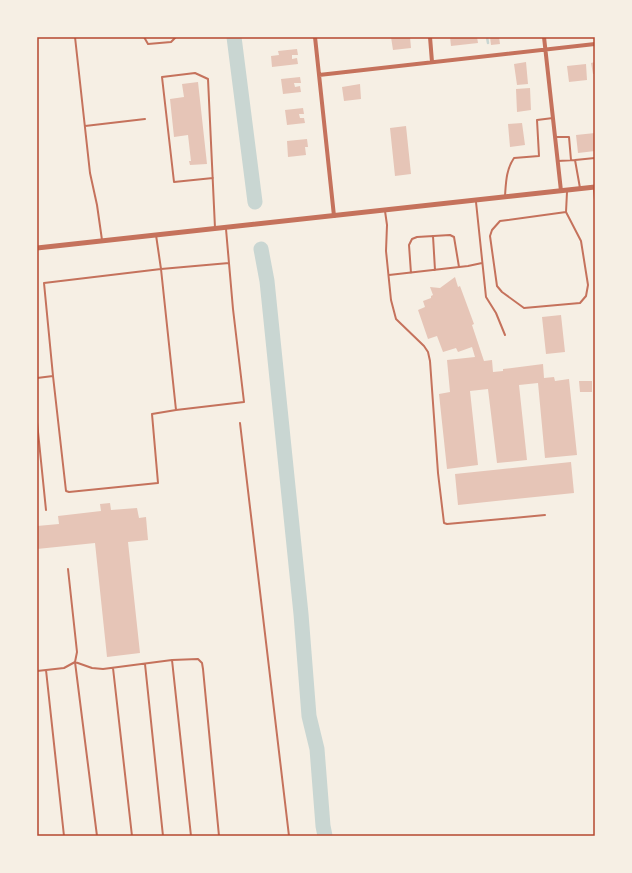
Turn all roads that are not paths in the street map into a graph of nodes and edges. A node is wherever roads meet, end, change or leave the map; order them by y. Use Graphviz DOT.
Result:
graph roads {
  1 [pos="75,37"];
  2 [pos="144,37"];
  3 [pos="176,37"];
  4 [pos="315,37"];
  5 [pos="430,37"];
  6 [pos="544,37"];
  7 [pos="595,44"];
  8 [pos="546,49"];
  9 [pos="432,62"];
  10 [pos="319,75"];
  11 [pos="553,118"];
  12 [pos="145,119"];
  13 [pos="85,126"];
  14 [pos="555,137"];
  15 [pos="595,158"];
  16 [pos="571,160"];
  17 [pos="575,160"];
  18 [pos="558,161"];
  19 [pos="213,178"];
  20 [pos="594,187"];
  21 [pos="580,189"];
  22 [pos="567,190"];
  23 [pos="561,191"];
  24 [pos="505,197"];
  25 [pos="476,200"];
  26 [pos="595,200"];
  27 [pos="385,210"];
  28 [pos="566,212"];
  29 [pos="334,216"];
  30 [pos="226,228"];
  31 [pos="215,229"];
  32 [pos="156,235"];
  33 [pos="433,236"];
  34 [pos="102,241"];
  35 [pos="37,248"];
  36 [pos="229,263"];
  37 [pos="482,263"];
  38 [pos="459,267"];
  39 [pos="160,269"];
  40 [pos="435,270"];
  41 [pos="411,273"];
  42 [pos="389,275"];
  43 [pos="505,335"];
  44 [pos="53,376"];
  45 [pos="37,378"];
  46 [pos="176,410"];
  47 [pos="37,422"];
  48 [pos="240,423"];
  49 [pos="46,510"];
  50 [pos="545,515"];
  51 [pos="68,569"];
  52 [pos="172,660"];
  53 [pos="75,662"];
  54 [pos="145,664"];
  55 [pos="112,668"];
  56 [pos="46,670"];
  57 [pos="37,671"];
  58 [pos="64,836"];
  59 [pos="97,836"];
  60 [pos="132,836"];
  61 [pos="163,836"];
  62 [pos="191,836"];
  63 [pos="219,836"];
  64 [pos="289,836"];
  1 -- 13 [label="lane"];
  2 -- 3 [label="lane"];
  4 -- 10 [label="street"];
  5 -- 9 [label="street"];
  6 -- 8 [label="street"];
  7 -- 8 [label="street"];
  8 -- 9 [label="street"];
  8 -- 11 [label="street"];
  9 -- 10 [label="street"];
  10 -- 29 [label="street"];
  11 -- 14 [label="street"];
  11 -- 24 [label="lane"];
  12 -- 13 [label="lane"];
  13 -- 34 [label="lane"];
  14 -- 16 [label="lane"];
  14 -- 18 [label="street"];
  15 -- 17 [label="lane"];
  16 -- 17 [label="lane"];
  16 -- 18 [label="lane"];
  17 -- 21 [label="lane"];
  18 -- 23 [label="street"];
  19 -- 19 [label="lane"];
  19 -- 31 [label="lane"];
  20 -- 21 [label="street"];
  20 -- 26 [label="lane"];
  21 -- 22 [label="street"];
  22 -- 23 [label="street"];
  22 -- 28 [label="lane"];
  23 -- 24 [label="street"];
  24 -- 25 [label="street"];
  25 -- 27 [label="street"];
  25 -- 37 [label="lane"];
  27 -- 29 [label="street"];
  27 -- 42 [label="lane"];
  28 -- 28 [label="lane"];
  29 -- 30 [label="street"];
  30 -- 31 [label="street"];
  30 -- 36 [label="lane"];
  31 -- 32 [label="street"];
  32 -- 34 [label="street"];
  32 -- 39 [label="lane"];
  33 -- 38 [label="lane"];
  33 -- 40 [label="lane"];
  33 -- 41 [label="lane"];
  34 -- 35 [label="street"];
  36 -- 39 [label="lane"];
  36 -- 46 [label="lane"];
  37 -- 38 [label="lane"];
  37 -- 43 [label="lane"];
  38 -- 40 [label="lane"];
  39 -- 44 [label="lane"];
  39 -- 46 [label="lane"];
  40 -- 41 [label="lane"];
  41 -- 42 [label="lane"];
  42 -- 50 [label="lane"];
  44 -- 45 [label="lane"];
  44 -- 46 [label="lane"];
  47 -- 49 [label="lane"];
  48 -- 64 [label="lane"];
  51 -- 53 [label="lane"];
  52 -- 54 [label="lane"];
  52 -- 62 [label="lane"];
  52 -- 63 [label="lane"];
  53 -- 55 [label="lane"];
  53 -- 56 [label="lane"];
  53 -- 59 [label="lane"];
  54 -- 55 [label="lane"];
  54 -- 61 [label="lane"];
  55 -- 60 [label="lane"];
  56 -- 57 [label="lane"];
  56 -- 58 [label="lane"];
}
